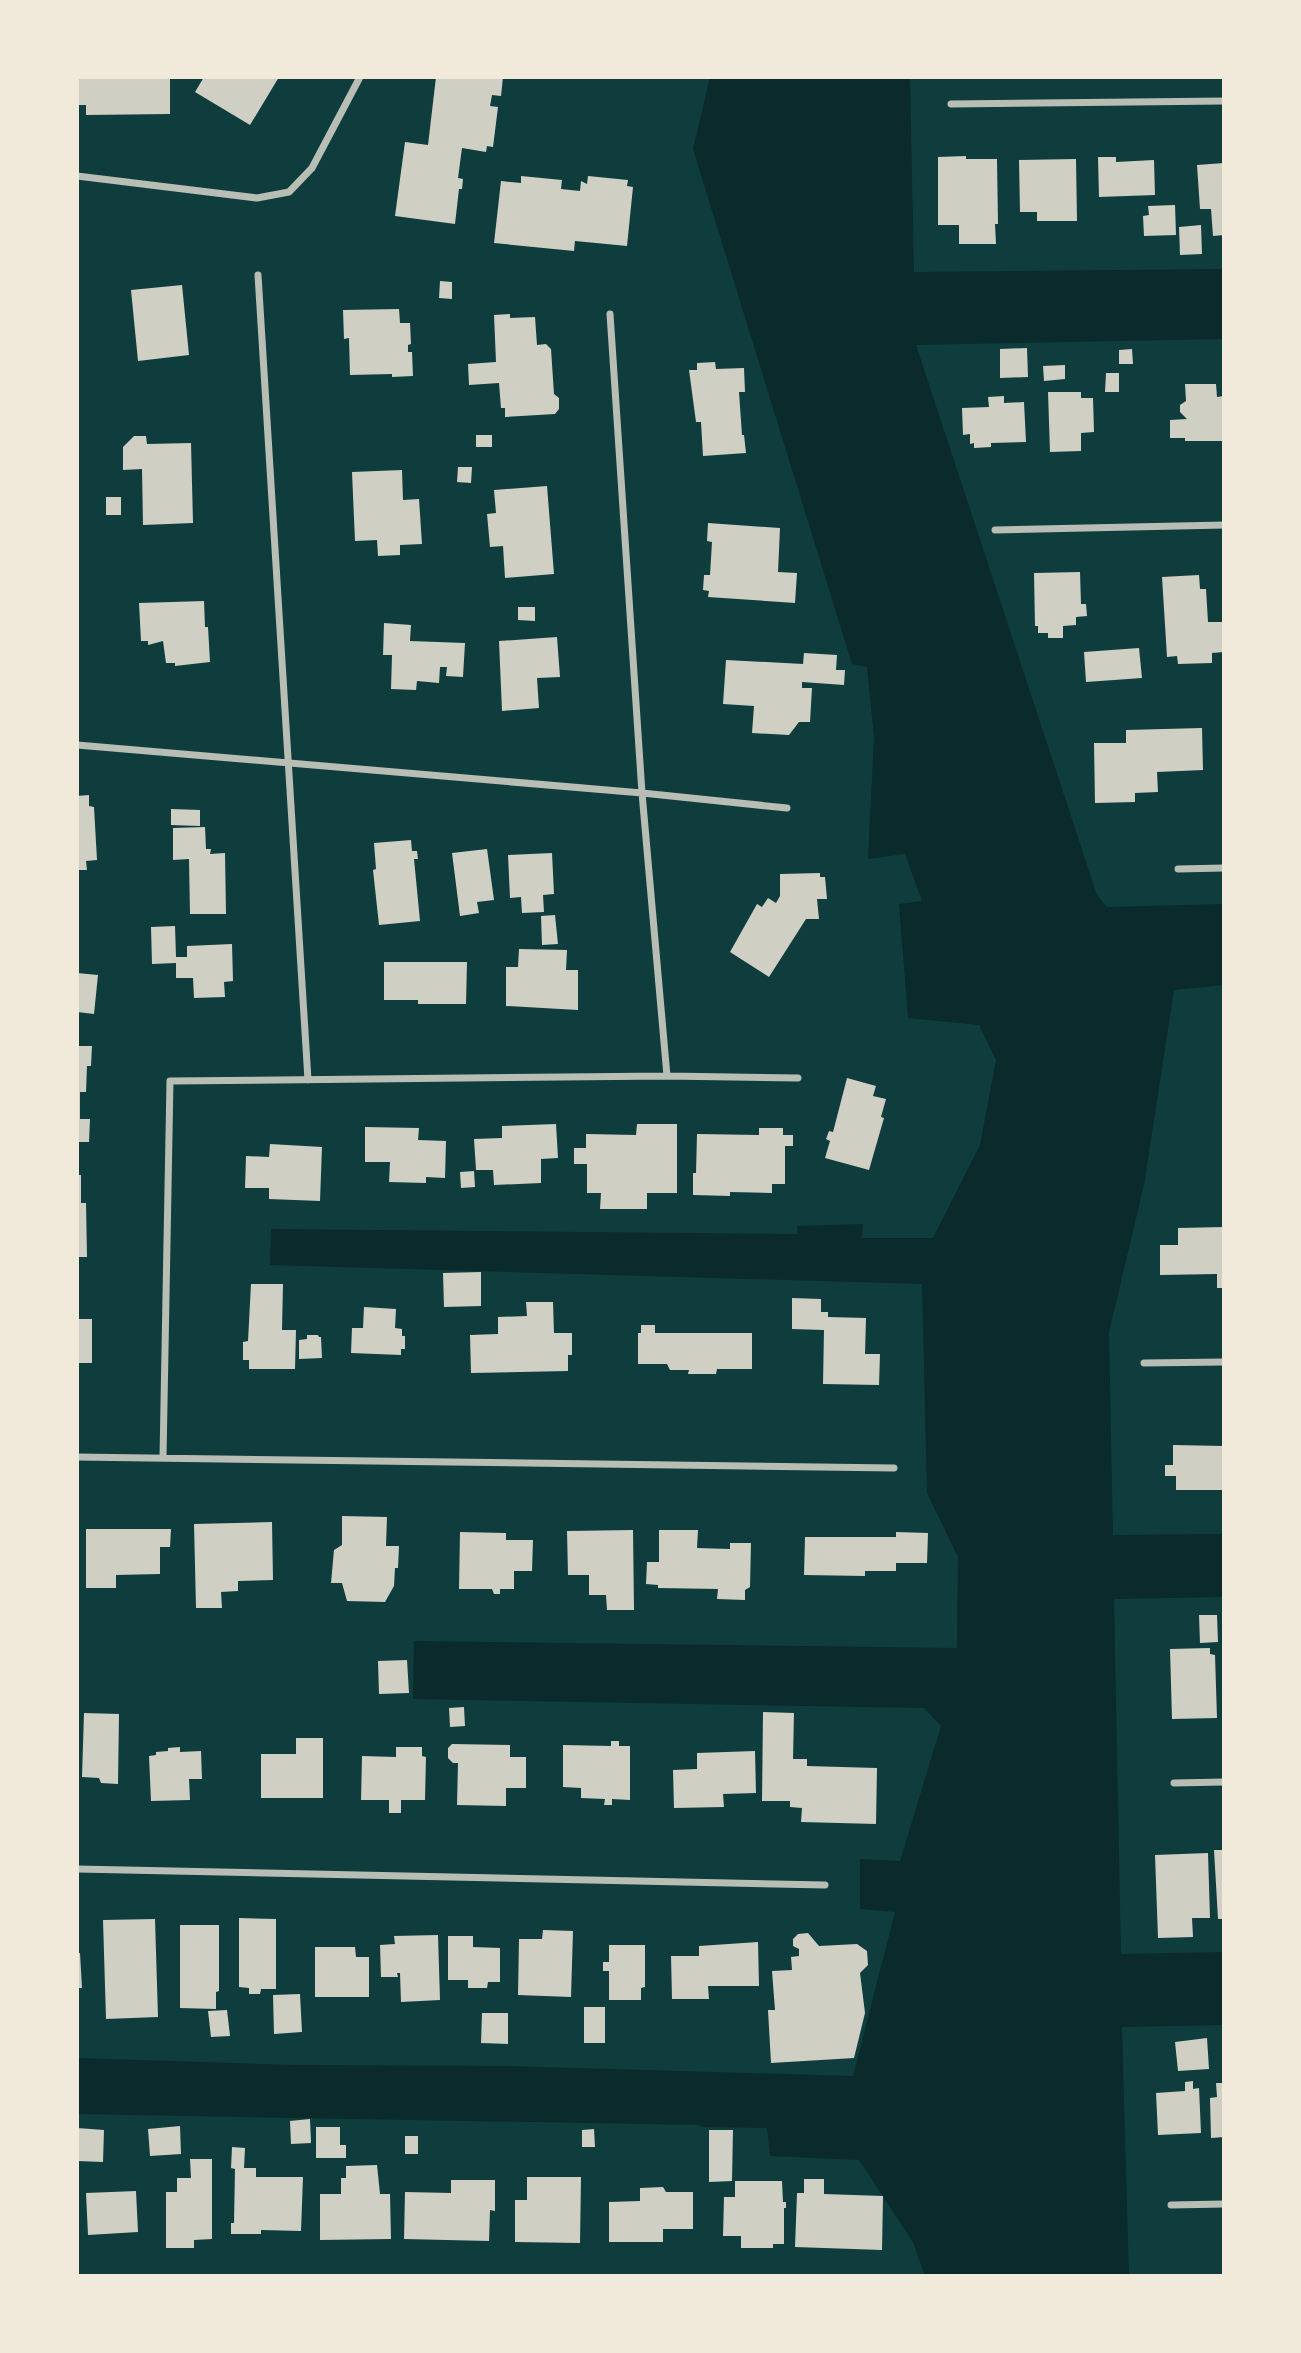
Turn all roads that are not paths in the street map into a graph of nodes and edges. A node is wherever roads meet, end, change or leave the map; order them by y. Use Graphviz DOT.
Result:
graph roads {
  1 [pos="360,77"];
  2 [pos="1224,101"];
  3 [pos="951,104"];
  4 [pos="77,176"];
  5 [pos="258,275"];
  6 [pos="610,314"];
  7 [pos="1224,526"];
  8 [pos="995,530"];
  9 [pos="77,745"];
  10 [pos="289,762"];
  11 [pos="642,793"];
  12 [pos="787,807"];
  13 [pos="1224,868"];
  14 [pos="1178,869"];
  15 [pos="667,1076"];
  16 [pos="798,1078"];
  17 [pos="308,1080"];
  18 [pos="1224,1362"];
  19 [pos="1144,1363"];
  20 [pos="77,1457"];
  21 [pos="163,1458"];
  22 [pos="894,1468"];
  23 [pos="1224,1782"];
  24 [pos="1174,1783"];
  25 [pos="77,1868"];
  26 [pos="825,1885"];
  27 [pos="1224,2204"];
  28 [pos="1171,2205"];
  1 -- 4 [label="street"];
  2 -- 3 [label="street"];
  5 -- 10 [label="street"];
  6 -- 11 [label="street"];
  7 -- 8 [label="street"];
  9 -- 10 [label="street"];
  10 -- 11 [label="street"];
  10 -- 17 [label="street"];
  11 -- 12 [label="street"];
  11 -- 15 [label="street"];
  13 -- 14 [label="street"];
  15 -- 16 [label="street"];
  15 -- 17 [label="street"];
  17 -- 21 [label="street"];
  18 -- 19 [label="street"];
  20 -- 21 [label="street"];
  21 -- 22 [label="street"];
  23 -- 24 [label="street"];
  25 -- 26 [label="street"];
  27 -- 28 [label="street"];
}
